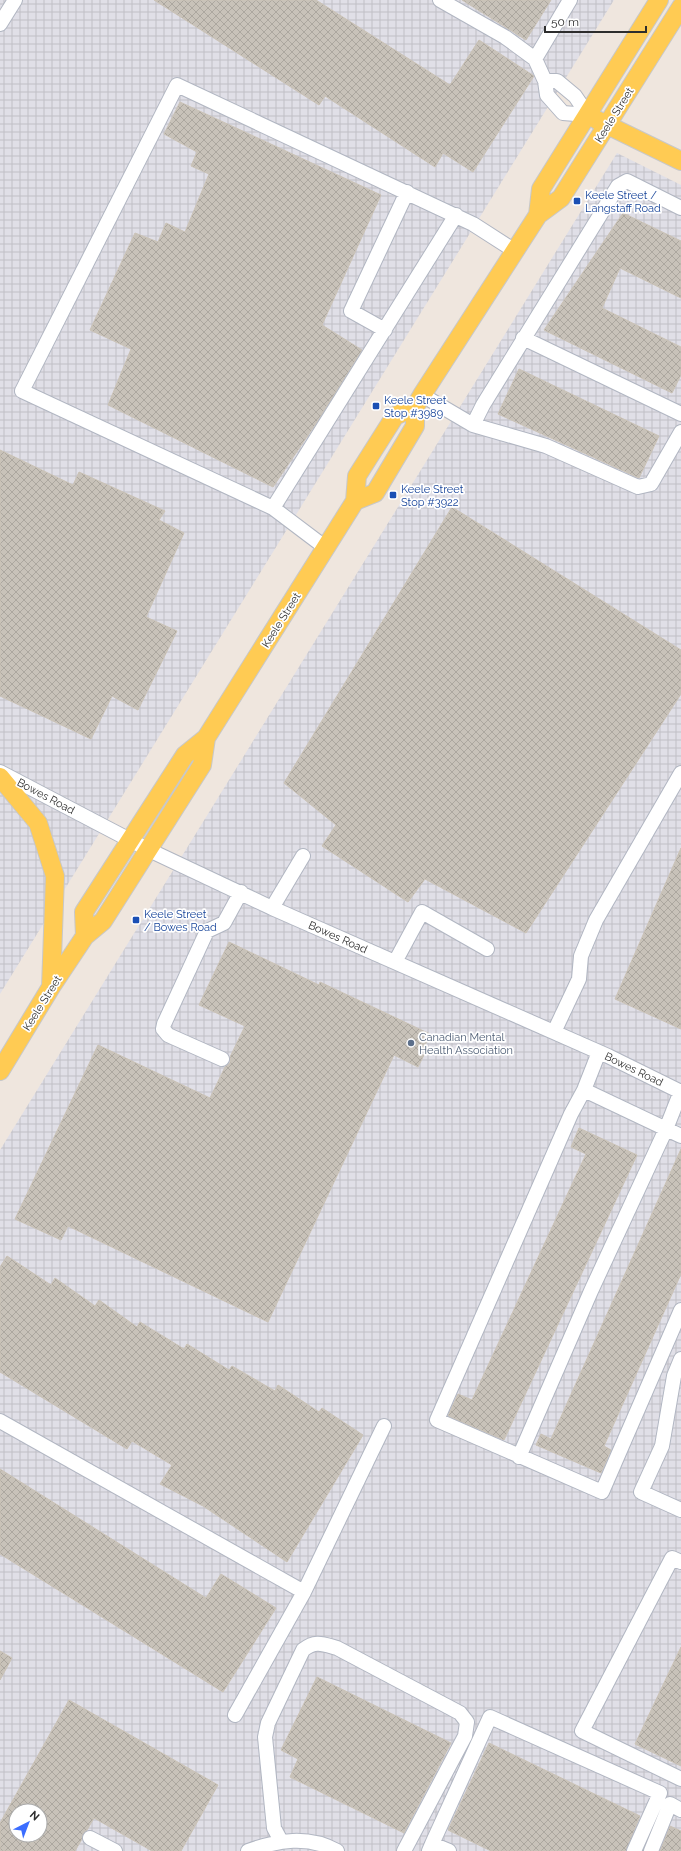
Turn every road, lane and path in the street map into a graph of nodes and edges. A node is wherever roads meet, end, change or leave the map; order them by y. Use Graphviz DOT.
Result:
graph roads {
  1 [pos="15,0"];
  2 [pos="440,0"];
  3 [pos="570,0"];
  4 [pos="659,0"];
  5 [pos="681,7"];
  6 [pos="0,24"];
  7 [pos="535,59"];
  8 [pos="545,81"];
  9 [pos="588,115"];
  10 [pos="608,126"];
  11 [pos="681,161"];
  12 [pos="407,192"];
  13 [pos="681,208"];
  14 [pos="456,215"];
  15 [pos="538,215"];
  16 [pos="515,251"];
  17 [pos="385,330"];
  18 [pos="523,338"];
  19 [pos="419,401"];
  20 [pos="681,414"];
  21 [pos="473,425"];
  22 [pos="681,432"];
  23 [pos="355,501"];
  24 [pos="273,508"];
  25 [pos="326,548"];
  26 [pos="206,738"];
  27 [pos="0,772"];
  28 [pos="681,773"];
  29 [pos="0,776"];
  30 [pos="132,841"];
  31 [pos="149,850"];
  32 [pos="303,856"];
  33 [pos="241,892"];
  34 [pos="272,908"];
  35 [pos="85,936"];
  36 [pos="487,949"];
  37 [pos="395,962"];
  38 [pos="51,987"];
  39 [pos="554,1032"];
  40 [pos="599,1052"];
  41 [pos="222,1059"];
  42 [pos="0,1071"];
  43 [pos="584,1090"];
  44 [pos="681,1092"];
  45 [pos="666,1129"];
  46 [pos="681,1136"];
  47 [pos="681,1310"];
  48 [pos="681,1359"];
  49 [pos="0,1421"];
  50 [pos="384,1426"];
  51 [pos="519,1457"];
  52 [pos="681,1510"];
  53 [pos="681,1562"];
  54 [pos="304,1592"];
  55 [pos="236,1715"];
  56 [pos="681,1779"];
  57 [pos="681,1810"];
  58 [pos="90,1838"];
  59 [pos="281,1841"];
  60 [pos="431,1847"];
  61 [pos="115,1851"];
  62 [pos="248,1851"];
  63 [pos="338,1851"];
  64 [pos="404,1851"];
  65 [pos="449,1851"];
  66 [pos="634,1851"];
  67 [pos="651,1851"];
  1 -- 6 [label="street"];
  2 -- 7 [label="street"];
  3 -- 7 [label="street"];
  4 -- 9 [label="main road, Keele Street"];
  5 -- 10 [label="main road, Keele Street"];
  7 -- 8 [label="street"];
  8 -- 9 [label="street"];
  8 -- 9 [label="street"];
  9 -- 10 [label="main road"];
  9 -- 15 [label="main road, Keele Street"];
  10 -- 11 [label="main road"];
  10 -- 15 [label="main road, Keele Street"];
  12 -- 14 [label="street"];
  12 -- 17 [label="street"];
  12 -- 24 [label="street"];
  13 -- 18 [label="street"];
  14 -- 16 [label="street"];
  14 -- 17 [label="street"];
  15 -- 16 [label="main road, Keele Street"];
  16 -- 19 [label="main road, Keele Street"];
  17 -- 24 [label="street"];
  18 -- 20 [label="street"];
  18 -- 21 [label="street"];
  19 -- 21 [label="street"];
  19 -- 23 [label="main road, Keele Street"];
  19 -- 23 [label="main road"];
  21 -- 22 [label="street"];
  23 -- 25 [label="main road, Keele Street"];
  24 -- 25 [label="street"];
  25 -- 26 [label="main road, Keele Street"];
  26 -- 30 [label="main road, Keele Street"];
  26 -- 31 [label="main road, Keele Street"];
  27 -- 30 [label="street, Bowes Road"];
  28 -- 39 [label="street"];
  29 -- 38 [label="main road"];
  30 -- 31 [label="street, Bowes Road"];
  30 -- 35 [label="main road, Keele Street"];
  31 -- 33 [label="street, Bowes Road"];
  31 -- 35 [label="main road, Keele Street"];
  32 -- 34 [label="street"];
  33 -- 34 [label="street, Bowes Road"];
  33 -- 41 [label="street"];
  34 -- 37 [label="street, Bowes Road"];
  35 -- 38 [label="main road, Keele Street"];
  36 -- 37 [label="street"];
  37 -- 39 [label="street, Bowes Road"];
  38 -- 42 [label="main road, Keele Street"];
  39 -- 40 [label="street, Bowes Road"];
  40 -- 43 [label="street"];
  40 -- 44 [label="street, Bowes Road"];
  43 -- 45 [label="street"];
  43 -- 51 [label="street"];
  44 -- 45 [label="street"];
  45 -- 46 [label="street"];
  45 -- 51 [label="street"];
  47 -- 51 [label="street"];
  48 -- 52 [label="street"];
  49 -- 54 [label="street"];
  50 -- 54 [label="street"];
  53 -- 56 [label="street"];
  54 -- 55 [label="street"];
  57 -- 67 [label="street"];
  58 -- 61 [label="street"];
  59 -- 62 [label="street"];
  59 -- 63 [label="street"];
  59 -- 64 [label="street"];
  60 -- 65 [label="street"];
  60 -- 66 [label="street"];
}
